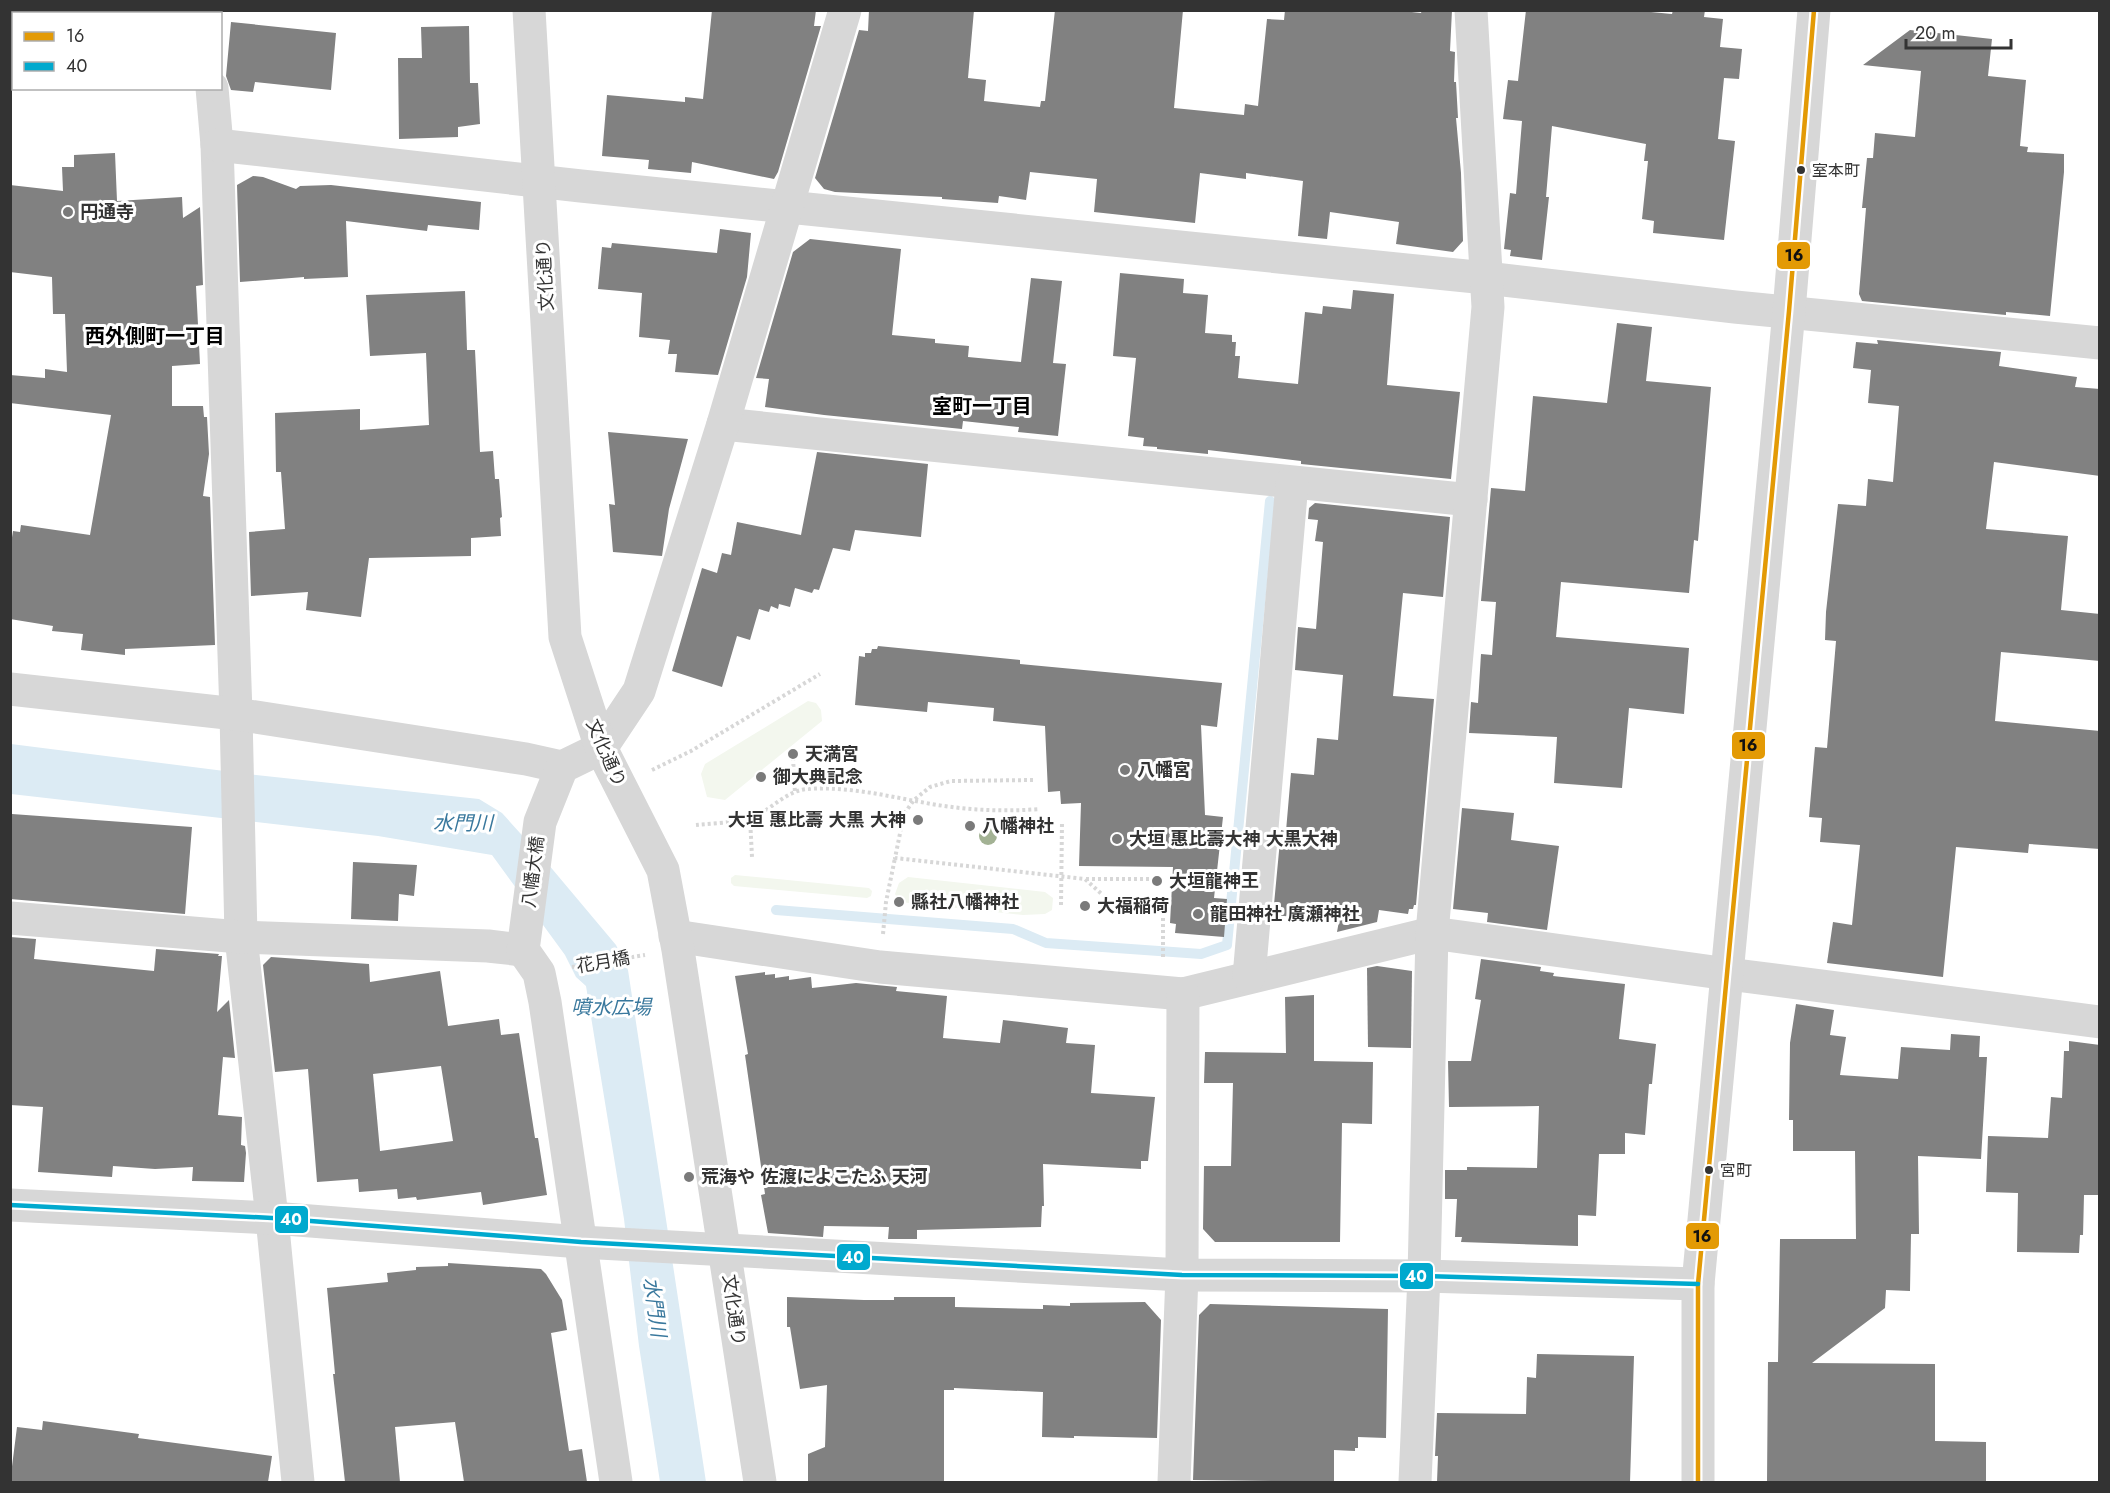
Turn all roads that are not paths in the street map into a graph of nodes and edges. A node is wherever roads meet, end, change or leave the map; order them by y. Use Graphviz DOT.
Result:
graph roads {
  1 [pos="529,10"];
  2 [pos="845,10"];
  3 [pos="1471,10"];
  4 [pos="1814,10"];
  5 [pos="212,90"];
  6 [pos="217,145"];
  7 [pos="540,181"];
  8 [pos="788,207"];
  9 [pos="1486,278"];
  10 [pos="1789,311"];
  11 [pos="2100,343"];
  12 [pos="723,424"];
  13 [pos="1292,483"];
  14 [pos="1471,500"];
  15 [pos="10,689"];
  16 [pos="236,714"];
  17 [pos="601,748"];
  18 [pos="562,767"];
  19 [pos="10,918"];
  20 [pos="1432,933"];
  21 [pos="525,936"];
  22 [pos="241,937"];
  23 [pos="663,945"];
  24 [pos="1728,974"];
  25 [pos="1249,977"];
  26 [pos="1183,994"];
  27 [pos="2100,1022"];
  28 [pos="10,1205"];
  29 [pos="272,1218"];
  30 [pos="581,1242"];
  31 [pos="725,1251"];
  32 [pos="1182,1275"];
  33 [pos="1424,1276"];
  34 [pos="1698,1284"];
  35 [pos="298,1482"];
  36 [pos="616,1482"];
  37 [pos="760,1482"];
  38 [pos="1174,1482"];
  39 [pos="1415,1482"];
  40 [pos="1698,1482"];
  1 -- 7 [label="street, 文化通り"];
  2 -- 8 [label="street"];
  3 -- 9 [label="street"];
  4 -- 10 [label="street"];
  5 -- 6 [label="street"];
  6 -- 7 [label="street"];
  6 -- 16 [label="street"];
  7 -- 8 [label="street"];
  7 -- 17 [label="street, 文化通り"];
  8 -- 9 [label="street"];
  8 -- 12 [label="street"];
  9 -- 10 [label="street"];
  9 -- 14 [label="street"];
  10 -- 11 [label="street"];
  10 -- 24 [label="street"];
  12 -- 13 [label="street"];
  12 -- 17 [label="street"];
  13 -- 14 [label="street"];
  13 -- 25 [label="street"];
  14 -- 20 [label="street"];
  15 -- 16 [label="street"];
  16 -- 18 [label="street"];
  16 -- 22 [label="street"];
  17 -- 18 [label="street"];
  17 -- 23 [label="street, 文化通り"];
  18 -- 21 [label="street, 八幡大橋"];
  19 -- 22 [label="street"];
  20 -- 24 [label="street"];
  20 -- 25 [label="street"];
  20 -- 33 [label="street"];
  21 -- 22 [label="street"];
  21 -- 30 [label="street"];
  22 -- 29 [label="street"];
  23 -- 26 [label="street"];
  23 -- 31 [label="street, 文化通り"];
  24 -- 27 [label="street"];
  24 -- 34 [label="street"];
  25 -- 26 [label="street"];
  26 -- 32 [label="street"];
  28 -- 29 [label="street"];
  29 -- 30 [label="street"];
  29 -- 35 [label="street"];
  30 -- 31 [label="street"];
  30 -- 36 [label="street"];
  31 -- 32 [label="street"];
  31 -- 37 [label="street, 文化通り"];
  32 -- 33 [label="street"];
  32 -- 38 [label="street"];
  33 -- 34 [label="street"];
  33 -- 39 [label="street"];
  34 -- 40 [label="street"];
}
